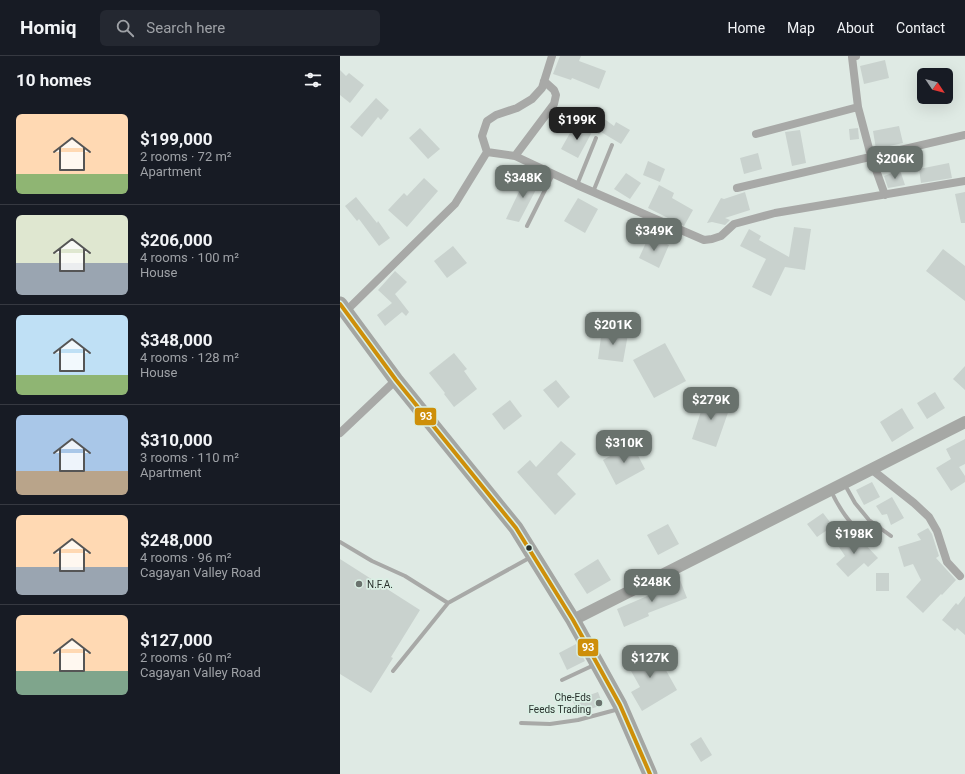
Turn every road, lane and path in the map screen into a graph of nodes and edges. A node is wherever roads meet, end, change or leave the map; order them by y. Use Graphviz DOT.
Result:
graph roads {
  1 [pos="552,56"];
  2 [pos="856,56"];
  3 [pos="544,81"];
  4 [pos="858,107"];
  5 [pos="756,134"];
  6 [pos="965,135"];
  7 [pos="596,138"];
  8 [pos="612,145"];
  9 [pos="487,152"];
  10 [pos="515,156"];
  11 [pos="871,156"];
  12 [pos="553,174"];
  13 [pos="965,181"];
  14 [pos="577,185"];
  15 [pos="737,188"];
  16 [pos="593,192"];
  17 [pos="885,195"];
  18 [pos="527,226"];
  19 [pos="343,307"];
  20 [pos="396,380"];
  21 [pos="965,422"];
  22 [pos="340,433"];
  23 [pos="871,469"];
  24 [pos="844,483"];
  25 [pos="831,490"];
  26 [pos="891,536"];
  27 [pos="864,537"];
  28 [pos="340,542"];
  29 [pos="534,555"];
  30 [pos="960,576"];
  31 [pos="448,603"];
  32 [pos="573,620"];
  33 [pos="597,664"];
  34 [pos="393,671"];
  35 [pos="562,680"];
  36 [pos="622,709"];
  37 [pos="521,723"];
  38 [pos="650,774"];
  1 -- 3 [label="street"];
  2 -- 4 [label="street"];
  3 -- 9 [label="street"];
  3 -- 10 [label="street"];
  4 -- 5 [label="street"];
  4 -- 11 [label="street"];
  6 -- 11 [label="street"];
  7 -- 14 [label="lane"];
  8 -- 16 [label="lane"];
  9 -- 10 [label="street"];
  9 -- 19 [label="street"];
  10 -- 12 [label="street"];
  11 -- 15 [label="street"];
  11 -- 17 [label="street"];
  12 -- 14 [label="street"];
  12 -- 18 [label="lane"];
  13 -- 17 [label="street"];
  14 -- 16 [label="street"];
  16 -- 17 [label="street"];
  19 -- 20 [label="highway"];
  20 -- 22 [label="street"];
  20 -- 29 [label="highway"];
  21 -- 23 [label="street"];
  23 -- 24 [label="street"];
  23 -- 30 [label="street"];
  24 -- 25 [label="street"];
  24 -- 26 [label="lane"];
  25 -- 27 [label="lane"];
  25 -- 32 [label="street"];
  28 -- 31 [label="lane"];
  29 -- 31 [label="lane"];
  29 -- 32 [label="highway"];
  31 -- 34 [label="lane"];
  32 -- 33 [label="highway"];
  33 -- 35 [label="lane"];
  33 -- 36 [label="highway"];
  36 -- 37 [label="lane"];
  36 -- 38 [label="highway"];
}
